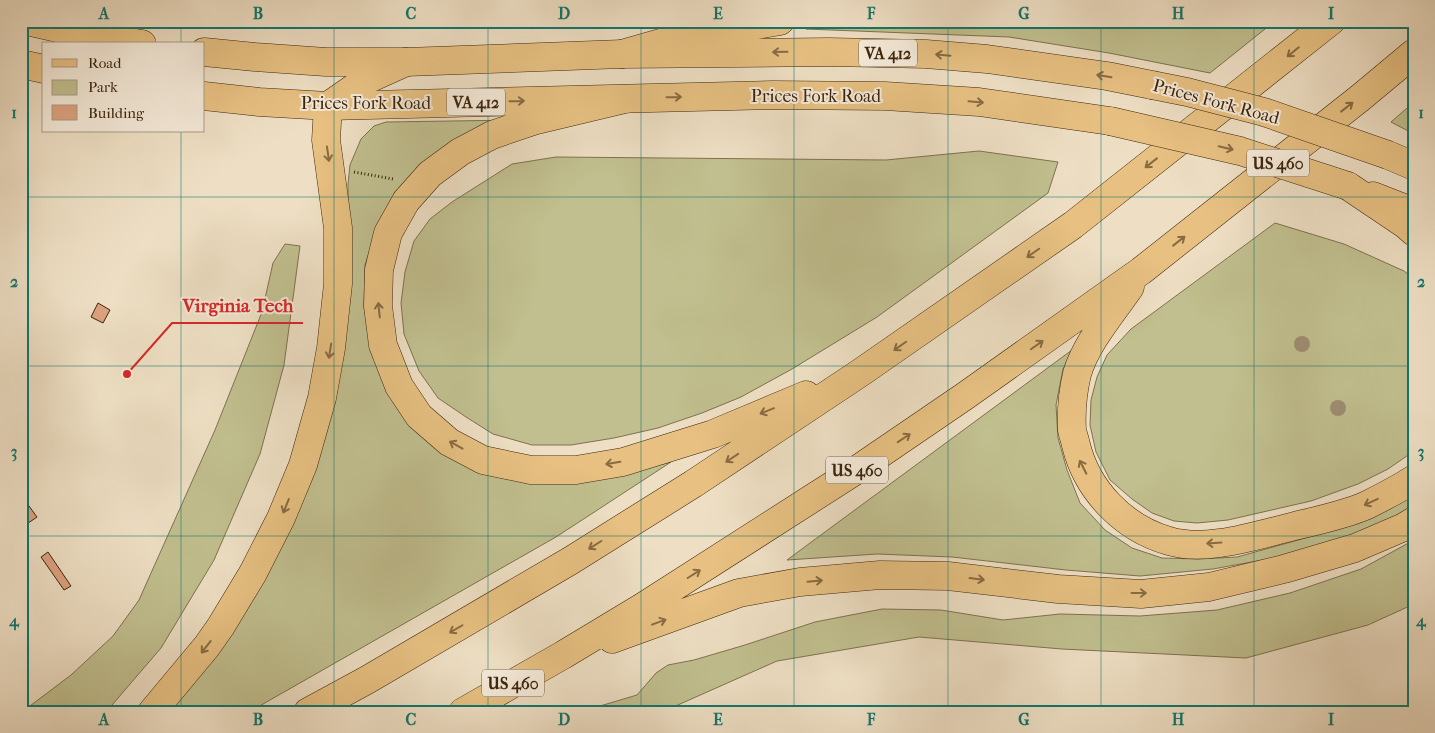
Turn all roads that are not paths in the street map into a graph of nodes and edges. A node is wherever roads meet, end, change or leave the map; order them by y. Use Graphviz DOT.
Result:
graph roads {
  1 [pos="27,21"];
  2 [pos="780,21"];
  3 [pos="1331,21"];
  4 [pos="130,42"];
  5 [pos="205,52"];
  6 [pos="1414,53"];
  7 [pos="622,54"];
  8 [pos="406,62"];
  9 [pos="21,64"];
  10 [pos="42,69"];
  11 [pos="205,96"];
  12 [pos="625,98"];
  13 [pos="328,106"];
  14 [pos="1414,166"];
  15 [pos="1348,186"];
  16 [pos="1414,212"];
  17 [pos="1414,232"];
  18 [pos="1141,271"];
  19 [pos="860,373"];
  20 [pos="1414,479"];
  21 [pos="1414,521"];
  22 [pos="563,655"];
  23 [pos="152,712"];
  24 [pos="308,712"];
  25 [pos="463,712"];
  1 -- 4 [label="main road"];
  2 -- 7 [label="main road"];
  3 -- 19 [label="main road, one-way"];
  5 -- 8 [label="main road, Prices Fork Road / VA 412"];
  18 -- 6 [label="main road, US 460, one-way"];
  7 -- 8 [label="main road, Prices Fork Road / VA 412"];
  14 -- 7 [label="main road, Prices Fork Road / VA 412, one-way, bridge"];
  8 -- 13 [label="main road"];
  9 -- 10 [label="main road"];
  11 -- 13 [label="main road, Prices Fork Road / VA 412"];
  13 -- 12 [label="main road, Prices Fork Road / VA 412, one-way"];
  12 -- 15 [label="main road, Prices Fork Road / VA 412, one-way, bridge"];
  19 -- 12 [label="main road, one-way"];
  13 -- 23 [label="main road, one-way"];
  15 -- 16 [label="main road, Prices Fork Road"];
  15 -- 17 [label="main road"];
  20 -- 18 [label="main road, one-way"];
  22 -- 18 [label="main road, US 460, one-way"];
  19 -- 24 [label="main road, one-way"];
  22 -- 21 [label="main road, one-way"];
  22 -- 25 [label="main road, US 460"];
}
